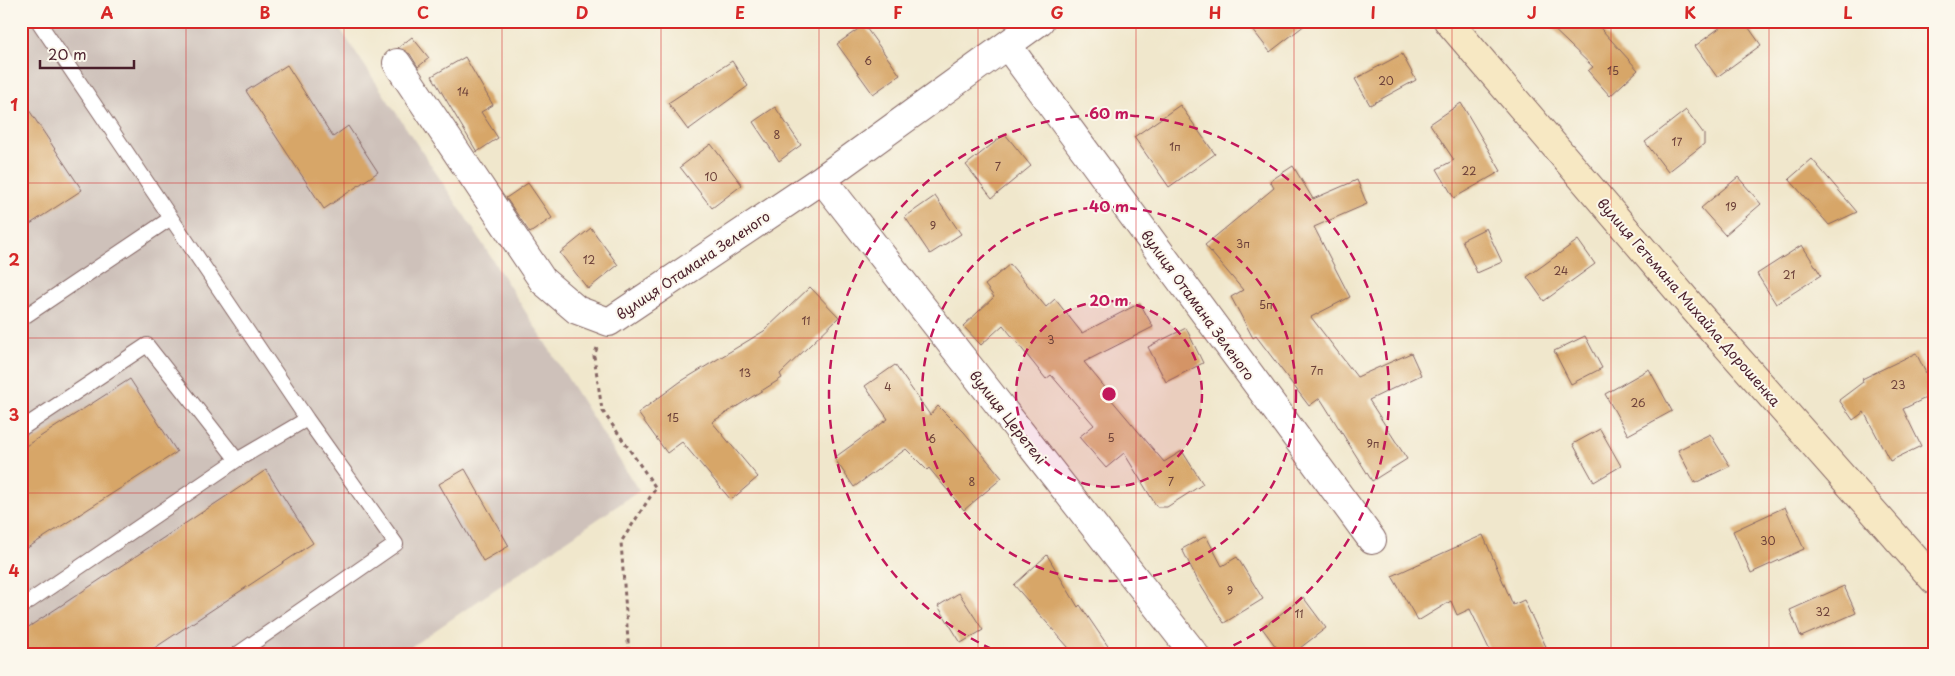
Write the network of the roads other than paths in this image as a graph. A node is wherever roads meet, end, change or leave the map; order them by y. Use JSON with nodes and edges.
{"nodes":[{"id":1,"x":38,"y":21,"type":"edge"},
{"id":2,"x":1040,"y":21,"type":"edge"},
{"id":3,"x":1448,"y":21,"type":"edge"},
{"id":4,"x":1007,"y":46,"type":"junction"},
{"id":5,"x":398,"y":63,"type":"dead end"},
{"id":6,"x":822,"y":179,"type":"junction"},
{"id":7,"x":171,"y":218,"type":"junction"},
{"id":8,"x":21,"y":320,"type":"edge"},
{"id":9,"x":307,"y":419,"type":"junction"},
{"id":10,"x":21,"y":429,"type":"edge"},
{"id":11,"x":237,"y":460,"type":"junction"},
{"id":12,"x":1372,"y":540,"type":"dead end"},
{"id":13,"x":1934,"y":580,"type":"edge"},
{"id":14,"x":21,"y":607,"type":"edge"},
{"id":15,"x":236,"y":655,"type":"edge"},
{"id":16,"x":1195,"y":655,"type":"edge"}],
"edges":[{"from":1,"to":7,"type":"lane"},
{"from":2,"to":4,"type":"street","name":"вулиця Отамана Зеленого"},
{"from":3,"to":13,"type":"street","name":"вулиця Гетьмана Михайла Дорошенка"},
{"from":4,"to":6,"type":"street","name":"вулиця Отамана Зеленого"},
{"from":4,"to":12,"type":"street","name":"вулиця Отамана Зеленого"},
{"from":5,"to":6,"type":"street","name":"вулиця Отамана Зеленого"},
{"from":6,"to":16,"type":"street","name":"вулиця Церетелі"},
{"from":7,"to":8,"type":"lane"},
{"from":7,"to":9,"type":"lane"},
{"from":9,"to":11,"type":"lane"},
{"from":9,"to":15,"type":"lane"},
{"from":10,"to":11,"type":"lane"},
{"from":11,"to":14,"type":"lane"}]}
